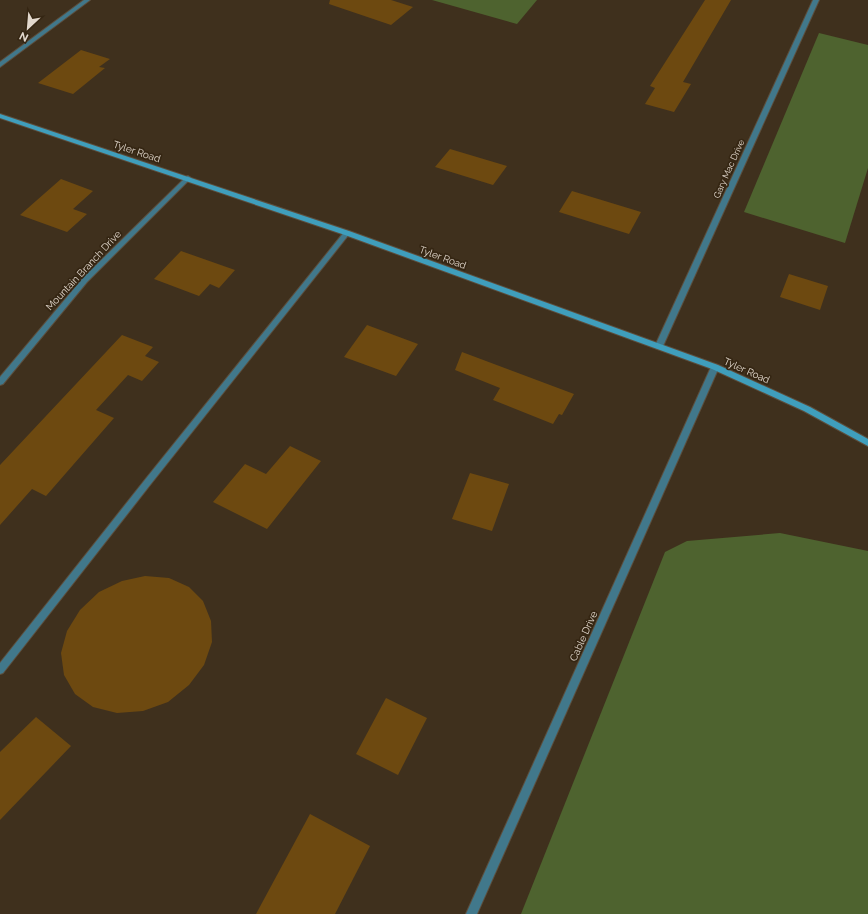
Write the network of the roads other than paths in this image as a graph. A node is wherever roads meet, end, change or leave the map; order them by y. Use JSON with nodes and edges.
{"nodes":[{"id":1,"x":87,"y":0,"type":"edge"},
{"id":2,"x":816,"y":0,"type":"edge"},
{"id":3,"x":0,"y":65,"type":"edge"},
{"id":4,"x":0,"y":116,"type":"edge"},
{"id":5,"x":188,"y":178,"type":"junction"},
{"id":6,"x":347,"y":233,"type":"junction"},
{"id":7,"x":659,"y":346,"type":"junction"},
{"id":8,"x":715,"y":367,"type":"junction"},
{"id":9,"x":0,"y":382,"type":"edge"},
{"id":10,"x":868,"y":443,"type":"edge"},
{"id":11,"x":0,"y":670,"type":"edge"},
{"id":12,"x":471,"y":914,"type":"edge"}],
"edges":[{"from":1,"to":3,"type":"street"},
{"from":2,"to":7,"type":"street","name":"Gary Mac Drive"},
{"from":4,"to":5,"type":"street","name":"Tyler Road"},
{"from":5,"to":6,"type":"street","name":"Tyler Road"},
{"from":5,"to":9,"type":"street","name":"Mountain Branch Drive"},
{"from":6,"to":7,"type":"street","name":"Tyler Road"},
{"from":6,"to":11,"type":"street"},
{"from":7,"to":8,"type":"street","name":"Tyler Road"},
{"from":8,"to":10,"type":"street","name":"Tyler Road"},
{"from":8,"to":12,"type":"street","name":"Cable Drive"}]}
